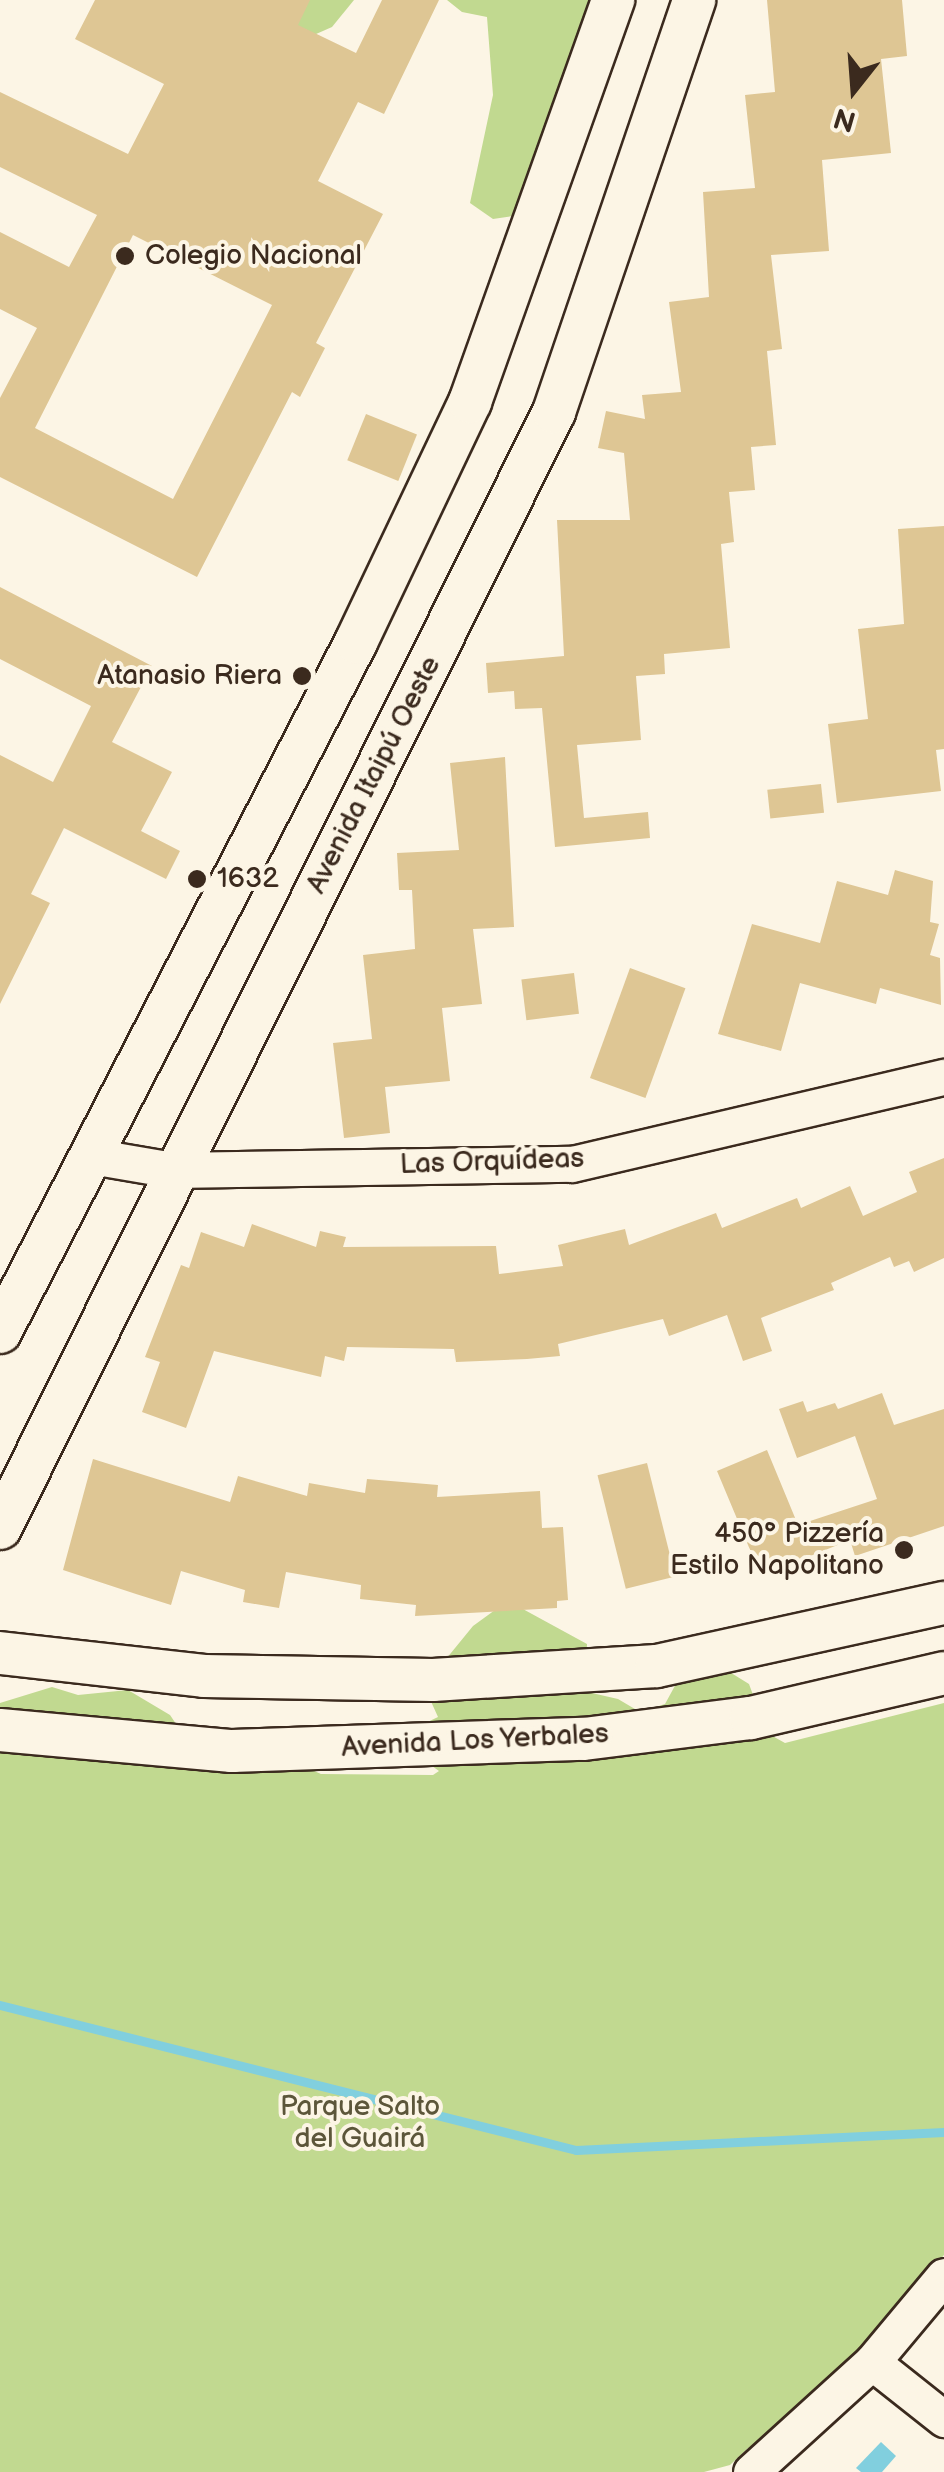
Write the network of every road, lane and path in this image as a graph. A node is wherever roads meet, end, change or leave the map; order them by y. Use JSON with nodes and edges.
{"nodes":[{"id":1,"x":613,"y":0,"type":"edge"},
{"id":2,"x":694,"y":0,"type":"edge"},
{"id":3,"x":944,"y":1077,"type":"edge"},
{"id":4,"x":91,"y":1156,"type":"junction"},
{"id":5,"x":173,"y":1170,"type":"junction"},
{"id":6,"x":0,"y":1332,"type":"edge"},
{"id":7,"x":0,"y":1528,"type":"edge"},
{"id":8,"x":944,"y":1603,"type":"edge"},
{"id":9,"x":0,"y":1653,"type":"edge"},
{"id":10,"x":944,"y":1673,"type":"edge"},
{"id":11,"x":0,"y":1730,"type":"edge"},
{"id":12,"x":944,"y":2276,"type":"edge"},
{"id":13,"x":872,"y":2362,"type":"junction"},
{"id":14,"x":944,"y":2419,"type":"edge"},
{"id":15,"x":751,"y":2472,"type":"edge"}],
"edges":[{"from":1,"to":4,"type":"street"},
{"from":2,"to":5,"type":"street","name":"Avenida Itaipú Oeste"},
{"from":3,"to":5,"type":"street","name":"Las Orquídeas"},
{"from":4,"to":5,"type":"street","name":"Las Orquídeas"},
{"from":4,"to":6,"type":"street"},
{"from":5,"to":7,"type":"street","name":"Avenida Itaipú Oeste"},
{"from":8,"to":9,"type":"street"},
{"from":10,"to":11,"type":"street","name":"Avenida Los Yerbales"},
{"from":12,"to":13,"type":"street"},
{"from":13,"to":14,"type":"street"},
{"from":13,"to":15,"type":"street"}]}
